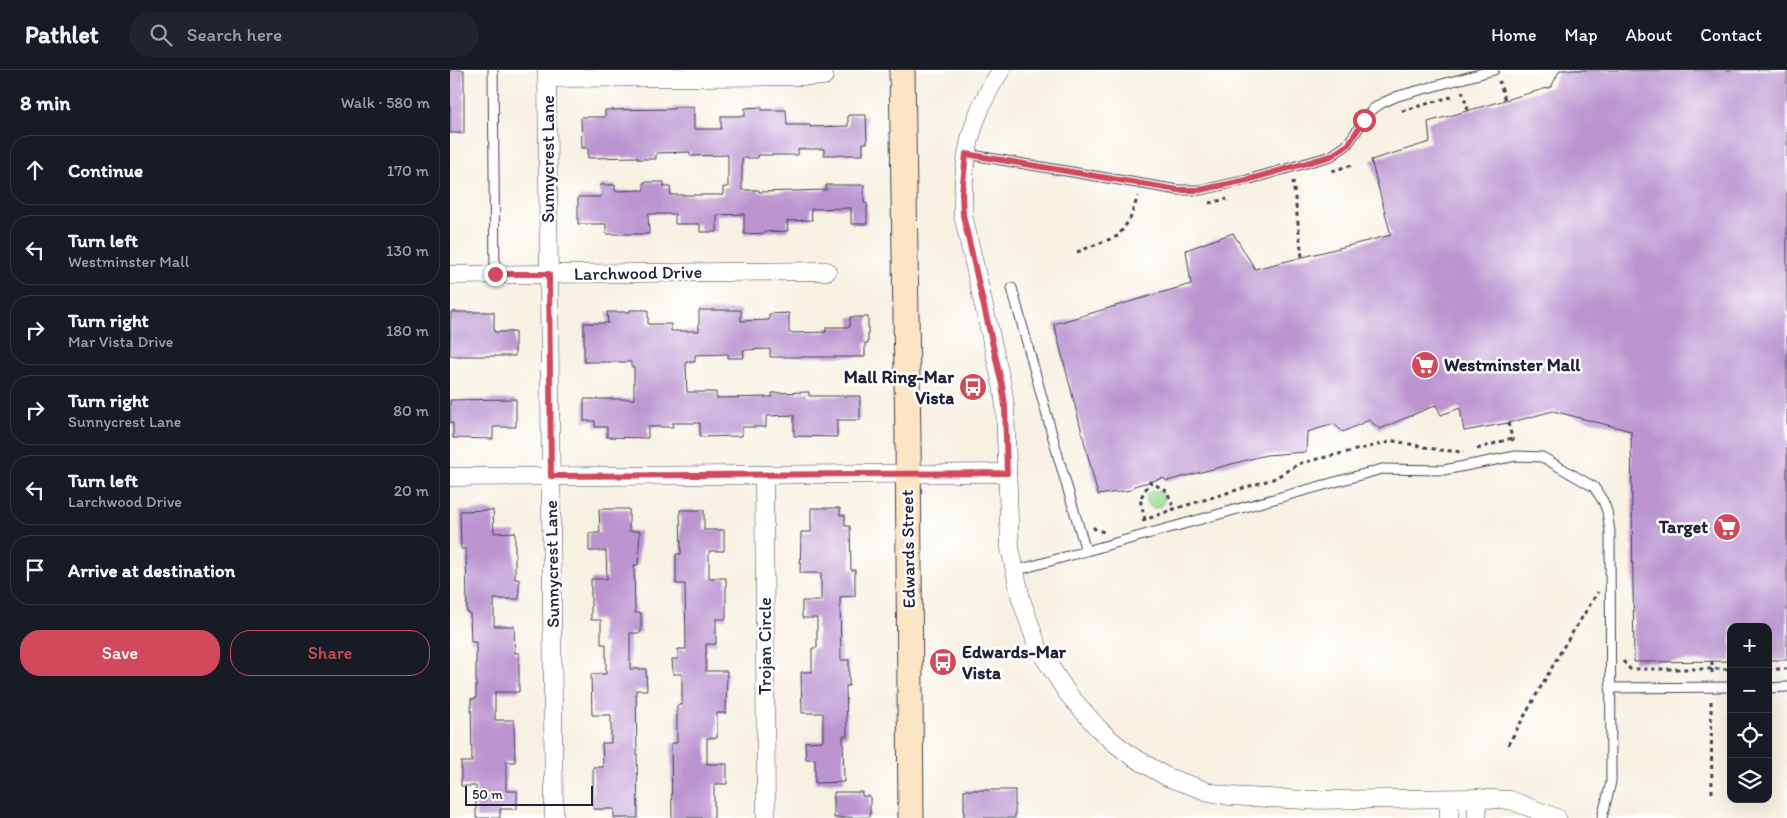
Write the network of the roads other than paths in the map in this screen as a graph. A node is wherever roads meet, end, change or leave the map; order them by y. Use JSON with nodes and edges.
{"nodes":[{"id":1,"x":493,"y":70,"type":"edge"},
{"id":2,"x":902,"y":70,"type":"edge"},
{"id":3,"x":1001,"y":70,"type":"edge"},
{"id":4,"x":1494,"y":70,"type":"edge"},
{"id":5,"x":547,"y":74,"type":"edge"},
{"id":6,"x":824,"y":76,"type":"dead end"},
{"id":7,"x":966,"y":154,"type":"junction"},
{"id":8,"x":827,"y":271,"type":"dead end"},
{"id":9,"x":495,"y":274,"type":"junction"},
{"id":10,"x":549,"y":274,"type":"junction"},
{"id":11,"x":450,"y":275,"type":"edge"},
{"id":12,"x":1012,"y":288,"type":"dead end"},
{"id":13,"x":908,"y":473,"type":"junction"},
{"id":14,"x":1007,"y":473,"type":"junction"},
{"id":15,"x":764,"y":474,"type":"junction"},
{"id":16,"x":551,"y":476,"type":"junction"},
{"id":17,"x":450,"y":477,"type":"edge"},
{"id":18,"x":1086,"y":551,"type":"junction"},
{"id":19,"x":1014,"y":571,"type":"junction"},
{"id":20,"x":1727,"y":687,"type":"edge"},
{"id":21,"x":1787,"y":687,"type":"edge"},
{"id":22,"x":1610,"y":688,"type":"junction"},
{"id":23,"x":1772,"y":688,"type":"edge"},
{"id":24,"x":1477,"y":798,"type":"junction"},
{"id":25,"x":1448,"y":799,"type":"junction"},
{"id":26,"x":554,"y":818,"type":"edge"},
{"id":27,"x":766,"y":818,"type":"edge"},
{"id":28,"x":911,"y":818,"type":"edge"},
{"id":29,"x":1449,"y":818,"type":"edge"},
{"id":30,"x":1478,"y":818,"type":"edge"},
{"id":31,"x":1557,"y":818,"type":"edge"},
{"id":32,"x":1602,"y":818,"type":"edge"}],
"edges":[{"from":1,"to":9,"type":"lane"},
{"from":2,"to":13,"type":"street","name":"Edwards Street"},
{"from":3,"to":7,"type":"street"},
{"from":4,"to":7,"type":"lane"},
{"from":5,"to":6,"type":"street"},
{"from":5,"to":10,"type":"street","name":"Sunnycrest Lane"},
{"from":7,"to":14,"type":"street"},
{"from":8,"to":10,"type":"street","name":"Larchwood Drive"},
{"from":9,"to":10,"type":"street","name":"Larchwood Drive"},
{"from":9,"to":11,"type":"street","name":"Larchwood Drive"},
{"from":10,"to":16,"type":"street","name":"Sunnycrest Lane"},
{"from":12,"to":18,"type":"lane"},
{"from":13,"to":14,"type":"street"},
{"from":13,"to":15,"type":"street"},
{"from":13,"to":28,"type":"street","name":"Edwards Street"},
{"from":14,"to":19,"type":"street"},
{"from":15,"to":16,"type":"street"},
{"from":15,"to":27,"type":"street","name":"Trojan Circle"},
{"from":16,"to":17,"type":"street"},
{"from":16,"to":26,"type":"street","name":"Sunnycrest Lane"},
{"from":18,"to":19,"type":"lane"},
{"from":18,"to":22,"type":"lane"},
{"from":19,"to":25,"type":"street"},
{"from":20,"to":22,"type":"lane"},
{"from":21,"to":23,"type":"lane"},
{"from":22,"to":32,"type":"lane"},
{"from":24,"to":25,"type":"street"},
{"from":24,"to":30,"type":"street"},
{"from":24,"to":31,"type":"street"},
{"from":25,"to":29,"type":"street"}]}
